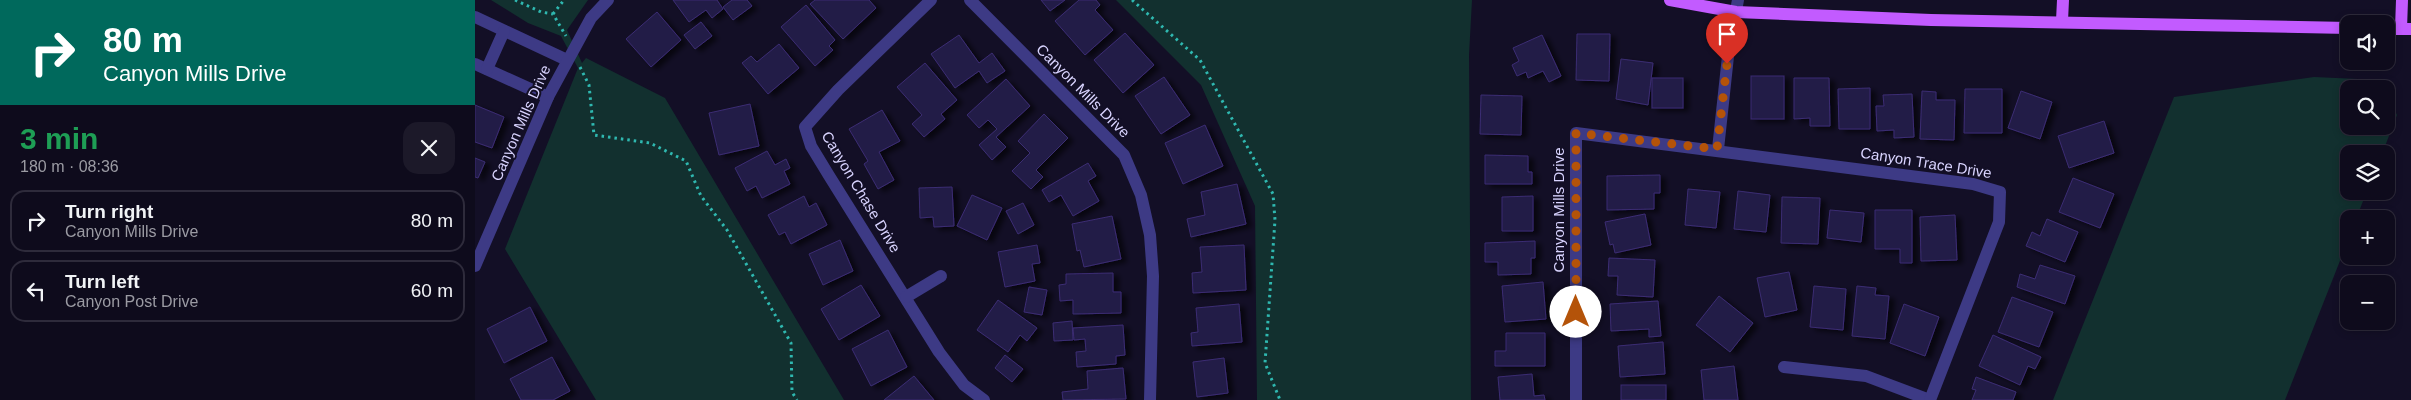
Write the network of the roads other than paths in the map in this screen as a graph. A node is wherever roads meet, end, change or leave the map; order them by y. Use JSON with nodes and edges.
{"nodes":[{"id":1,"x":608,"y":0,"type":"edge"},
{"id":2,"x":931,"y":0,"type":"edge"},
{"id":3,"x":970,"y":0,"type":"edge"},
{"id":4,"x":1669,"y":0,"type":"edge"},
{"id":5,"x":2063,"y":0,"type":"edge"},
{"id":6,"x":2402,"y":0,"type":"edge"},
{"id":7,"x":1737,"y":6,"type":"edge"},
{"id":8,"x":475,"y":17,"type":"edge"},
{"id":9,"x":2062,"y":21,"type":"junction"},
{"id":10,"x":2340,"y":28,"type":"edge"},
{"id":11,"x":2406,"y":29,"type":"edge"},
{"id":12,"x":505,"y":31,"type":"junction"},
{"id":13,"x":570,"y":55,"type":"junction"},
{"id":14,"x":481,"y":66,"type":"edge"},
{"id":15,"x":549,"y":97,"type":"junction"},
{"id":16,"x":1717,"y":149,"type":"junction"},
{"id":17,"x":475,"y":266,"type":"edge"},
{"id":18,"x":941,"y":276,"type":"dead end"},
{"id":19,"x":906,"y":297,"type":"junction"},
{"id":20,"x":1784,"y":368,"type":"dead end"},
{"id":21,"x":984,"y":400,"type":"edge"},
{"id":22,"x":1149,"y":400,"type":"edge"},
{"id":23,"x":1576,"y":400,"type":"edge"},
{"id":24,"x":1930,"y":400,"type":"edge"}],
"edges":[{"from":1,"to":13,"type":"street","name":"Canyon Mills Drive"},
{"from":2,"to":19,"type":"street","name":"Canyon Chase Drive"},
{"from":3,"to":22,"type":"street","name":"Canyon Mills Drive"},
{"from":4,"to":7,"type":"main road"},
{"from":5,"to":9,"type":"main road"},
{"from":6,"to":11,"type":"main road"},
{"from":7,"to":9,"type":"main road"},
{"from":7,"to":16,"type":"street"},
{"from":8,"to":12,"type":"street"},
{"from":9,"to":10,"type":"main road"},
{"from":12,"to":13,"type":"street"},
{"from":12,"to":14,"type":"street"},
{"from":13,"to":15,"type":"street","name":"Canyon Mills Drive"},
{"from":14,"to":15,"type":"street"},
{"from":15,"to":17,"type":"street","name":"Canyon Mills Drive"},
{"from":16,"to":23,"type":"street","name":"Canyon Mills Drive"},
{"from":16,"to":24,"type":"street","name":"Canyon Trace Drive"},
{"from":18,"to":19,"type":"street"},
{"from":19,"to":21,"type":"street","name":"Canyon Chase Drive"},
{"from":20,"to":24,"type":"street"}]}
